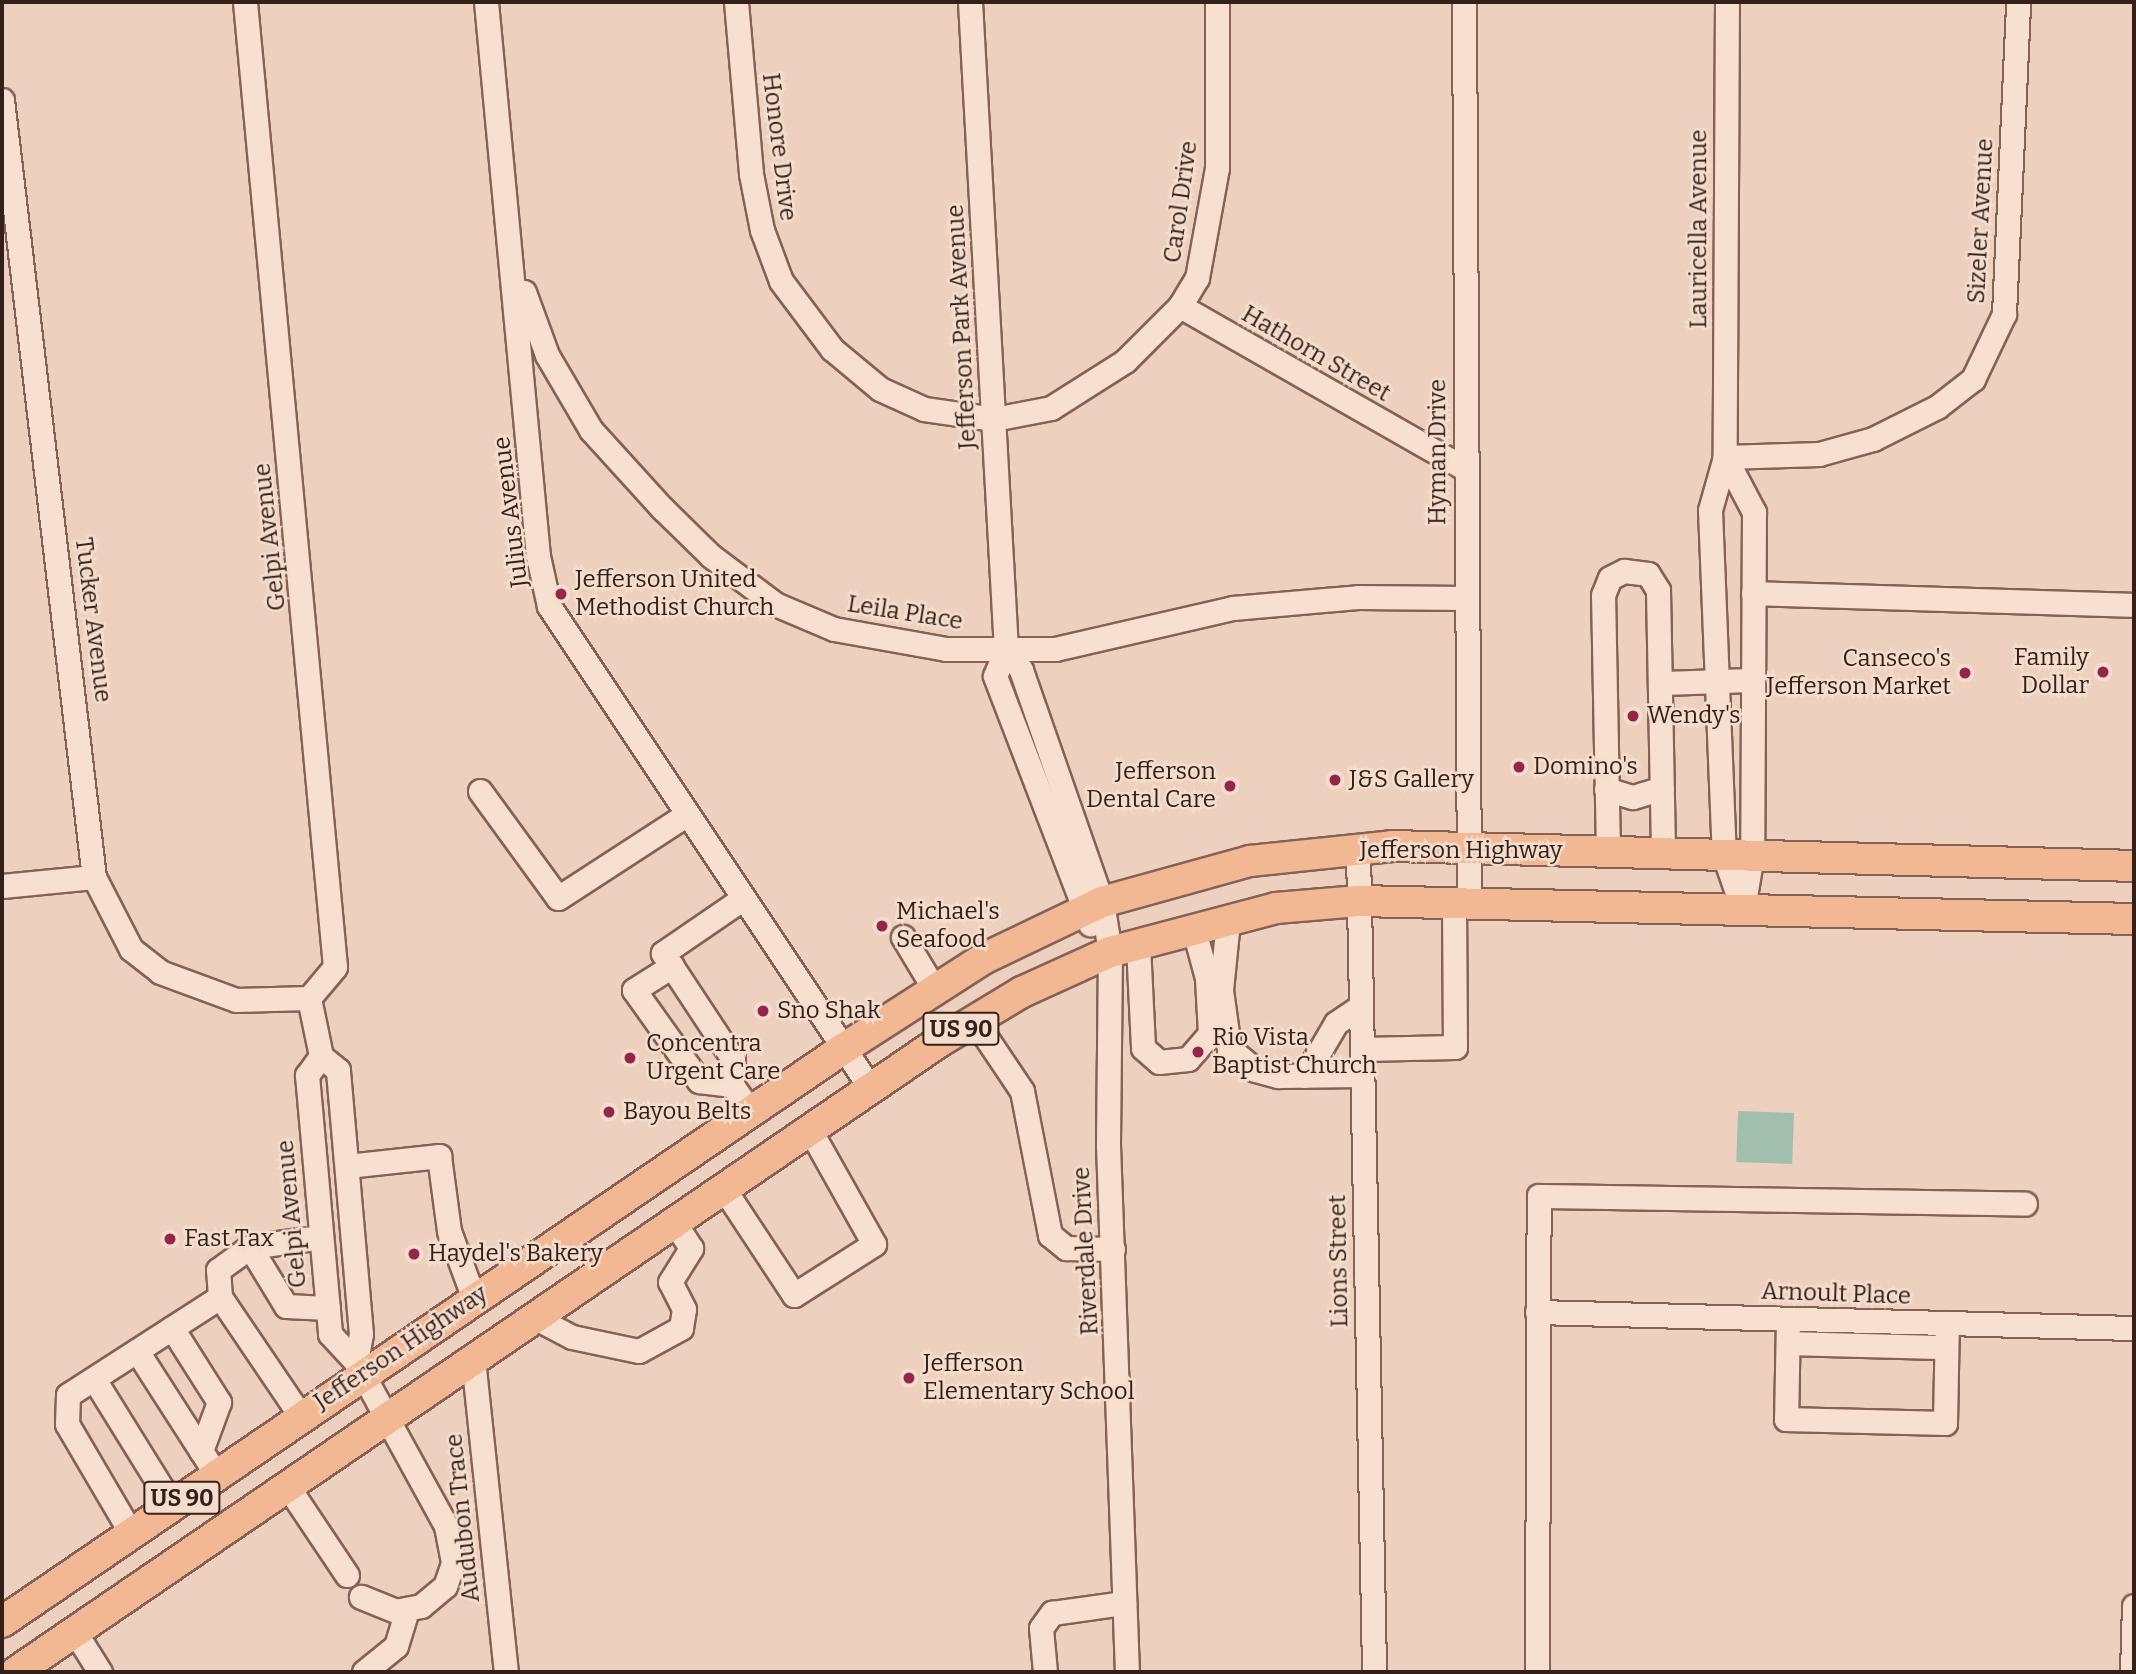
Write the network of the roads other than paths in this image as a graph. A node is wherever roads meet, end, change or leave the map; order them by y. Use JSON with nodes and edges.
{"nodes":[{"id":1,"x":245,"y":2,"type":"edge"},
{"id":2,"x":486,"y":2,"type":"edge"},
{"id":3,"x":736,"y":2,"type":"edge"},
{"id":4,"x":970,"y":2,"type":"edge"},
{"id":5,"x":1217,"y":2,"type":"edge"},
{"id":6,"x":1464,"y":2,"type":"edge"},
{"id":7,"x":1727,"y":2,"type":"edge"},
{"id":8,"x":2018,"y":2,"type":"edge"},
{"id":9,"x":2,"y":100,"type":"edge"},
{"id":10,"x":514,"y":264,"type":"junction"},
{"id":11,"x":1180,"y":306,"type":"junction"},
{"id":12,"x":994,"y":419,"type":"junction"},
{"id":13,"x":1725,"y":457,"type":"junction"},
{"id":14,"x":1462,"y":467,"type":"junction"},
{"id":15,"x":1754,"y":593,"type":"junction"},
{"id":16,"x":1465,"y":598,"type":"junction"},
{"id":17,"x":2134,"y":605,"type":"edge"},
{"id":18,"x":1006,"y":649,"type":"junction"},
{"id":19,"x":1717,"y":680,"type":"junction"},
{"id":20,"x":1753,"y":680,"type":"junction"},
{"id":21,"x":1661,"y":683,"type":"junction"},
{"id":22,"x":1662,"y":788,"type":"junction"},
{"id":23,"x":1606,"y":789,"type":"junction"},
{"id":24,"x":480,"y":791,"type":"dead end"},
{"id":25,"x":686,"y":815,"type":"junction"},
{"id":26,"x":1471,"y":848,"type":"junction"},
{"id":27,"x":1358,"y":850,"type":"junction"},
{"id":28,"x":1608,"y":852,"type":"junction"},
{"id":29,"x":1663,"y":853,"type":"junction"},
{"id":30,"x":1738,"y":855,"type":"junction"},
{"id":31,"x":2134,"y":866,"type":"edge"},
{"id":32,"x":94,"y":877,"type":"junction"},
{"id":33,"x":2,"y":886,"type":"edge"},
{"id":34,"x":742,"y":899,"type":"junction"},
{"id":35,"x":1359,"y":901,"type":"junction"},
{"id":36,"x":1462,"y":903,"type":"junction"},
{"id":37,"x":1092,"y":906,"type":"junction"},
{"id":38,"x":1742,"y":910,"type":"junction"},
{"id":39,"x":2134,"y":919,"type":"edge"},
{"id":40,"x":1228,"y":921,"type":"junction"},
{"id":41,"x":1194,"y":930,"type":"junction"},
{"id":42,"x":903,"y":937,"type":"dead end"},
{"id":43,"x":1138,"y":945,"type":"junction"},
{"id":44,"x":1110,"y":952,"type":"junction"},
{"id":45,"x":672,"y":967,"type":"junction"},
{"id":46,"x":935,"y":990,"type":"junction"},
{"id":47,"x":309,"y":998,"type":"junction"},
{"id":48,"x":1361,"y":1006,"type":"junction"},
{"id":49,"x":975,"y":1021,"type":"junction"},
{"id":50,"x":843,"y":1049,"type":"junction"},
{"id":51,"x":1362,"y":1049,"type":"junction"},
{"id":52,"x":321,"y":1056,"type":"junction"},
{"id":53,"x":1150,"y":1057,"type":"junction"},
{"id":54,"x":1109,"y":1062,"type":"junction"},
{"id":55,"x":1362,"y":1075,"type":"junction"},
{"id":56,"x":1305,"y":1076,"type":"junction"},
{"id":57,"x":732,"y":1086,"type":"junction"},
{"id":58,"x":871,"y":1089,"type":"junction"},
{"id":59,"x":750,"y":1111,"type":"junction"},
{"id":60,"x":810,"y":1130,"type":"junction"},
{"id":61,"x":347,"y":1166,"type":"junction"},
{"id":62,"x":724,"y":1189,"type":"junction"},
{"id":63,"x":2025,"y":1204,"type":"dead end"},
{"id":64,"x":674,"y":1222,"type":"junction"},
{"id":65,"x":320,"y":1237,"type":"junction"},
{"id":66,"x":250,"y":1247,"type":"junction"},
{"id":67,"x":1113,"y":1249,"type":"junction"},
{"id":68,"x":220,"y":1297,"type":"junction"},
{"id":69,"x":474,"y":1299,"type":"junction"},
{"id":70,"x":327,"y":1308,"type":"junction"},
{"id":71,"x":1537,"y":1312,"type":"junction"},
{"id":72,"x":534,"y":1317,"type":"junction"},
{"id":73,"x":1788,"y":1319,"type":"junction"},
{"id":74,"x":1947,"y":1323,"type":"junction"},
{"id":75,"x":172,"y":1328,"type":"junction"},
{"id":76,"x":2134,"y":1328,"type":"edge"},
{"id":77,"x":1788,"y":1343,"type":"junction"},
{"id":78,"x":1946,"y":1348,"type":"junction"},
{"id":79,"x":137,"y":1351,"type":"junction"},
{"id":80,"x":473,"y":1359,"type":"junction"},
{"id":81,"x":358,"y":1367,"type":"junction"},
{"id":82,"x":94,"y":1379,"type":"junction"},
{"id":83,"x":300,"y":1415,"type":"junction"},
{"id":84,"x":385,"y":1420,"type":"junction"},
{"id":85,"x":208,"y":1462,"type":"junction"},
{"id":86,"x":288,"y":1487,"type":"junction"},
{"id":87,"x":172,"y":1505,"type":"junction"},
{"id":88,"x":131,"y":1533,"type":"junction"},
{"id":89,"x":347,"y":1575,"type":"dead end"},
{"id":90,"x":361,"y":1597,"type":"dead end"},
{"id":91,"x":1124,"y":1603,"type":"junction"},
{"id":92,"x":2134,"y":1606,"type":"edge"},
{"id":93,"x":407,"y":1609,"type":"junction"},
{"id":94,"x":2,"y":1622,"type":"edge"},
{"id":95,"x":75,"y":1632,"type":"junction"},
{"id":96,"x":16,"y":1672,"type":"edge"},
{"id":97,"x":100,"y":1672,"type":"edge"},
{"id":98,"x":364,"y":1672,"type":"edge"},
{"id":99,"x":506,"y":1672,"type":"edge"},
{"id":100,"x":1045,"y":1672,"type":"edge"},
{"id":101,"x":1127,"y":1672,"type":"edge"},
{"id":102,"x":1374,"y":1672,"type":"edge"},
{"id":103,"x":1537,"y":1672,"type":"edge"},
{"id":104,"x":2132,"y":1672,"type":"edge"}],
"edges":[{"from":1,"to":47,"type":"street","name":"Gelpi Avenue"},
{"from":2,"to":10,"type":"street","name":"Julius Avenue"},
{"from":3,"to":12,"type":"street","name":"Honore Drive"},
{"from":4,"to":12,"type":"street","name":"Jefferson Park Avenue"},
{"from":5,"to":11,"type":"street","name":"Carol Drive"},
{"from":6,"to":14,"type":"street","name":"Hyman Drive"},
{"from":7,"to":13,"type":"street","name":"Lauricella Avenue"},
{"from":8,"to":13,"type":"street","name":"Sizeler Avenue"},
{"from":9,"to":32,"type":"street","name":"Tucker Avenue"},
{"from":10,"to":18,"type":"street","name":"Leila Place"},
{"from":10,"to":25,"type":"street","name":"Julius Avenue"},
{"from":11,"to":12,"type":"street","name":"Carol Drive"},
{"from":11,"to":14,"type":"street","name":"Hathorn Street"},
{"from":12,"to":18,"type":"street","name":"Jefferson Park Avenue"},
{"from":13,"to":15,"type":"street","name":"Lauricella Avenue"},
{"from":13,"to":19,"type":"street","name":"Lauricella Avenue"},
{"from":14,"to":16,"type":"street","name":"Hyman Drive"},
{"from":15,"to":17,"type":"street"},
{"from":15,"to":20,"type":"street","name":"Lauricella Avenue"},
{"from":16,"to":18,"type":"street","name":"Leila Place"},
{"from":16,"to":26,"type":"street","name":"Hyman Drive"},
{"from":18,"to":37,"type":"street","name":"Jefferson Park Avenue"},
{"from":19,"to":20,"type":"street"},
{"from":19,"to":21,"type":"street"},
{"from":19,"to":30,"type":"street","name":"Lauricella Avenue"},
{"from":20,"to":30,"type":"street","name":"Lauricella Avenue"},
{"from":21,"to":22,"type":"street"},
{"from":21,"to":23,"type":"street"},
{"from":22,"to":23,"type":"street"},
{"from":22,"to":29,"type":"street"},
{"from":23,"to":28,"type":"street"},
{"from":24,"to":25,"type":"street"},
{"from":25,"to":34,"type":"street","name":"Julius Avenue"},
{"from":26,"to":27,"type":"main road","name":"Jefferson Highway","number":"US 90"},
{"from":26,"to":28,"type":"main road","name":"Jefferson Highway","number":"US 90"},
{"from":26,"to":36,"type":"street","name":"Hyman Drive"},
{"from":27,"to":35,"type":"street","name":"Lions Street"},
{"from":27,"to":37,"type":"main road","name":"Jefferson Highway","number":"US 90"},
{"from":28,"to":29,"type":"main road","name":"Jefferson Highway","number":"US 90"},
{"from":29,"to":30,"type":"main road","name":"Jefferson Highway","number":"US 90"},
{"from":30,"to":31,"type":"main road","name":"Jefferson Highway","number":"US 90"},
{"from":30,"to":38,"type":"street","name":"Lauricella Avenue"},
{"from":32,"to":33,"type":"street"},
{"from":32,"to":47,"type":"street","name":"Tucker Avenue"},
{"from":34,"to":45,"type":"street"},
{"from":34,"to":50,"type":"street","name":"Julius Avenue"},
{"from":35,"to":36,"type":"main road","name":"Jefferson Highway","number":"US 90"},
{"from":35,"to":40,"type":"main road","name":"Jefferson Highway","number":"US 90"},
{"from":35,"to":48,"type":"street","name":"Lions Street"},
{"from":36,"to":38,"type":"main road","name":"Jefferson Highway","number":"US 90"},
{"from":36,"to":51,"type":"street","name":"Hyman Drive"},
{"from":37,"to":44,"type":"street","name":"Jefferson Park Avenue"},
{"from":37,"to":46,"type":"main road","name":"Jefferson Highway","number":"US 90"},
{"from":38,"to":39,"type":"main road","name":"Jefferson Highway","number":"US 90"},
{"from":40,"to":41,"type":"main road","name":"Jefferson Highway","number":"US 90"},
{"from":40,"to":56,"type":"street"},
{"from":41,"to":43,"type":"main road","name":"Jefferson Highway","number":"US 90"},
{"from":41,"to":53,"type":"street"},
{"from":42,"to":46,"type":"street"},
{"from":43,"to":44,"type":"main road","name":"Jefferson Highway","number":"US 90"},
{"from":43,"to":53,"type":"street"},
{"from":44,"to":49,"type":"main road","name":"Jefferson Highway","number":"US 90"},
{"from":44,"to":54,"type":"street","name":"Riverdale Drive"},
{"from":45,"to":57,"type":"street"},
{"from":45,"to":57,"type":"street"},
{"from":46,"to":50,"type":"main road","name":"Jefferson Highway","number":"US 90"},
{"from":47,"to":52,"type":"street"},
{"from":48,"to":51,"type":"street","name":"Lions Street"},
{"from":48,"to":56,"type":"street"},
{"from":49,"to":58,"type":"main road","name":"Jefferson Highway","number":"US 90"},
{"from":49,"to":67,"type":"street"},
{"from":50,"to":58,"type":"street","name":"Julius Avenue"},
{"from":50,"to":59,"type":"main road","name":"Jefferson Highway","number":"US 90"},
{"from":51,"to":55,"type":"street","name":"Lions Street"},
{"from":52,"to":61,"type":"street"},
{"from":52,"to":65,"type":"street","name":"Gelpi Avenue"},
{"from":53,"to":54,"type":"street"},
{"from":54,"to":67,"type":"street","name":"Riverdale Drive"},
{"from":55,"to":56,"type":"street"},
{"from":55,"to":102,"type":"street","name":"Lions Street"},
{"from":57,"to":59,"type":"street"},
{"from":58,"to":60,"type":"main road","name":"Jefferson Highway","number":"US 90"},
{"from":59,"to":69,"type":"main road","name":"Jefferson Highway","number":"US 90"},
{"from":60,"to":62,"type":"main road","name":"Jefferson Highway","number":"US 90"},
{"from":60,"to":62,"type":"street"},
{"from":61,"to":69,"type":"street"},
{"from":61,"to":81,"type":"street"},
{"from":62,"to":64,"type":"main road","name":"Jefferson Highway","number":"US 90"},
{"from":63,"to":71,"type":"street"},
{"from":64,"to":72,"type":"main road","name":"Jefferson Highway","number":"US 90"},
{"from":64,"to":72,"type":"street"},
{"from":65,"to":66,"type":"street"},
{"from":65,"to":70,"type":"street","name":"Gelpi Avenue"},
{"from":66,"to":68,"type":"street"},
{"from":66,"to":70,"type":"street"},
{"from":67,"to":91,"type":"street","name":"Riverdale Drive"},
{"from":68,"to":75,"type":"street"},
{"from":68,"to":83,"type":"street"},
{"from":69,"to":81,"type":"main road","name":"Jefferson Highway","number":"US 90"},
{"from":70,"to":81,"type":"street","name":"Gelpi Avenue"},
{"from":71,"to":73,"type":"street","name":"Arnoult Place"},
{"from":71,"to":103,"type":"street"},
{"from":72,"to":80,"type":"main road","name":"Jefferson Highway","number":"US 90"},
{"from":73,"to":74,"type":"street","name":"Arnoult Place"},
{"from":73,"to":77,"type":"street"},
{"from":74,"to":76,"type":"street","name":"Arnoult Place"},
{"from":74,"to":78,"type":"street"},
{"from":75,"to":79,"type":"street"},
{"from":75,"to":85,"type":"street"},
{"from":77,"to":78,"type":"street"},
{"from":77,"to":78,"type":"street"},
{"from":79,"to":82,"type":"street"},
{"from":79,"to":85,"type":"street"},
{"from":80,"to":84,"type":"main road","name":"Jefferson Highway","number":"US 90"},
{"from":80,"to":99,"type":"street","name":"Audubon Trace"},
{"from":81,"to":83,"type":"main road","name":"Jefferson Highway","number":"US 90"},
{"from":81,"to":84,"type":"street","name":"Gelpi Avenue"},
{"from":82,"to":87,"type":"street"},
{"from":82,"to":88,"type":"street"},
{"from":83,"to":85,"type":"main road","name":"Jefferson Highway","number":"US 90"},
{"from":84,"to":86,"type":"main road","name":"Jefferson Highway","number":"US 90"},
{"from":84,"to":93,"type":"street","name":"Gelpi Avenue"},
{"from":85,"to":87,"type":"main road","name":"Jefferson Highway","number":"US 90"},
{"from":86,"to":89,"type":"street"},
{"from":86,"to":95,"type":"main road","name":"Jefferson Highway","number":"US 90"},
{"from":87,"to":88,"type":"main road","name":"Jefferson Highway","number":"US 90"},
{"from":88,"to":94,"type":"main road","name":"Jefferson Highway","number":"US 90"},
{"from":90,"to":93,"type":"street"},
{"from":91,"to":100,"type":"street"},
{"from":91,"to":101,"type":"street","name":"Riverdale Drive"},
{"from":92,"to":104,"type":"street"},
{"from":93,"to":98,"type":"street"},
{"from":95,"to":96,"type":"main road","name":"Jefferson Highway","number":"US 90"},
{"from":95,"to":97,"type":"street"}]}
